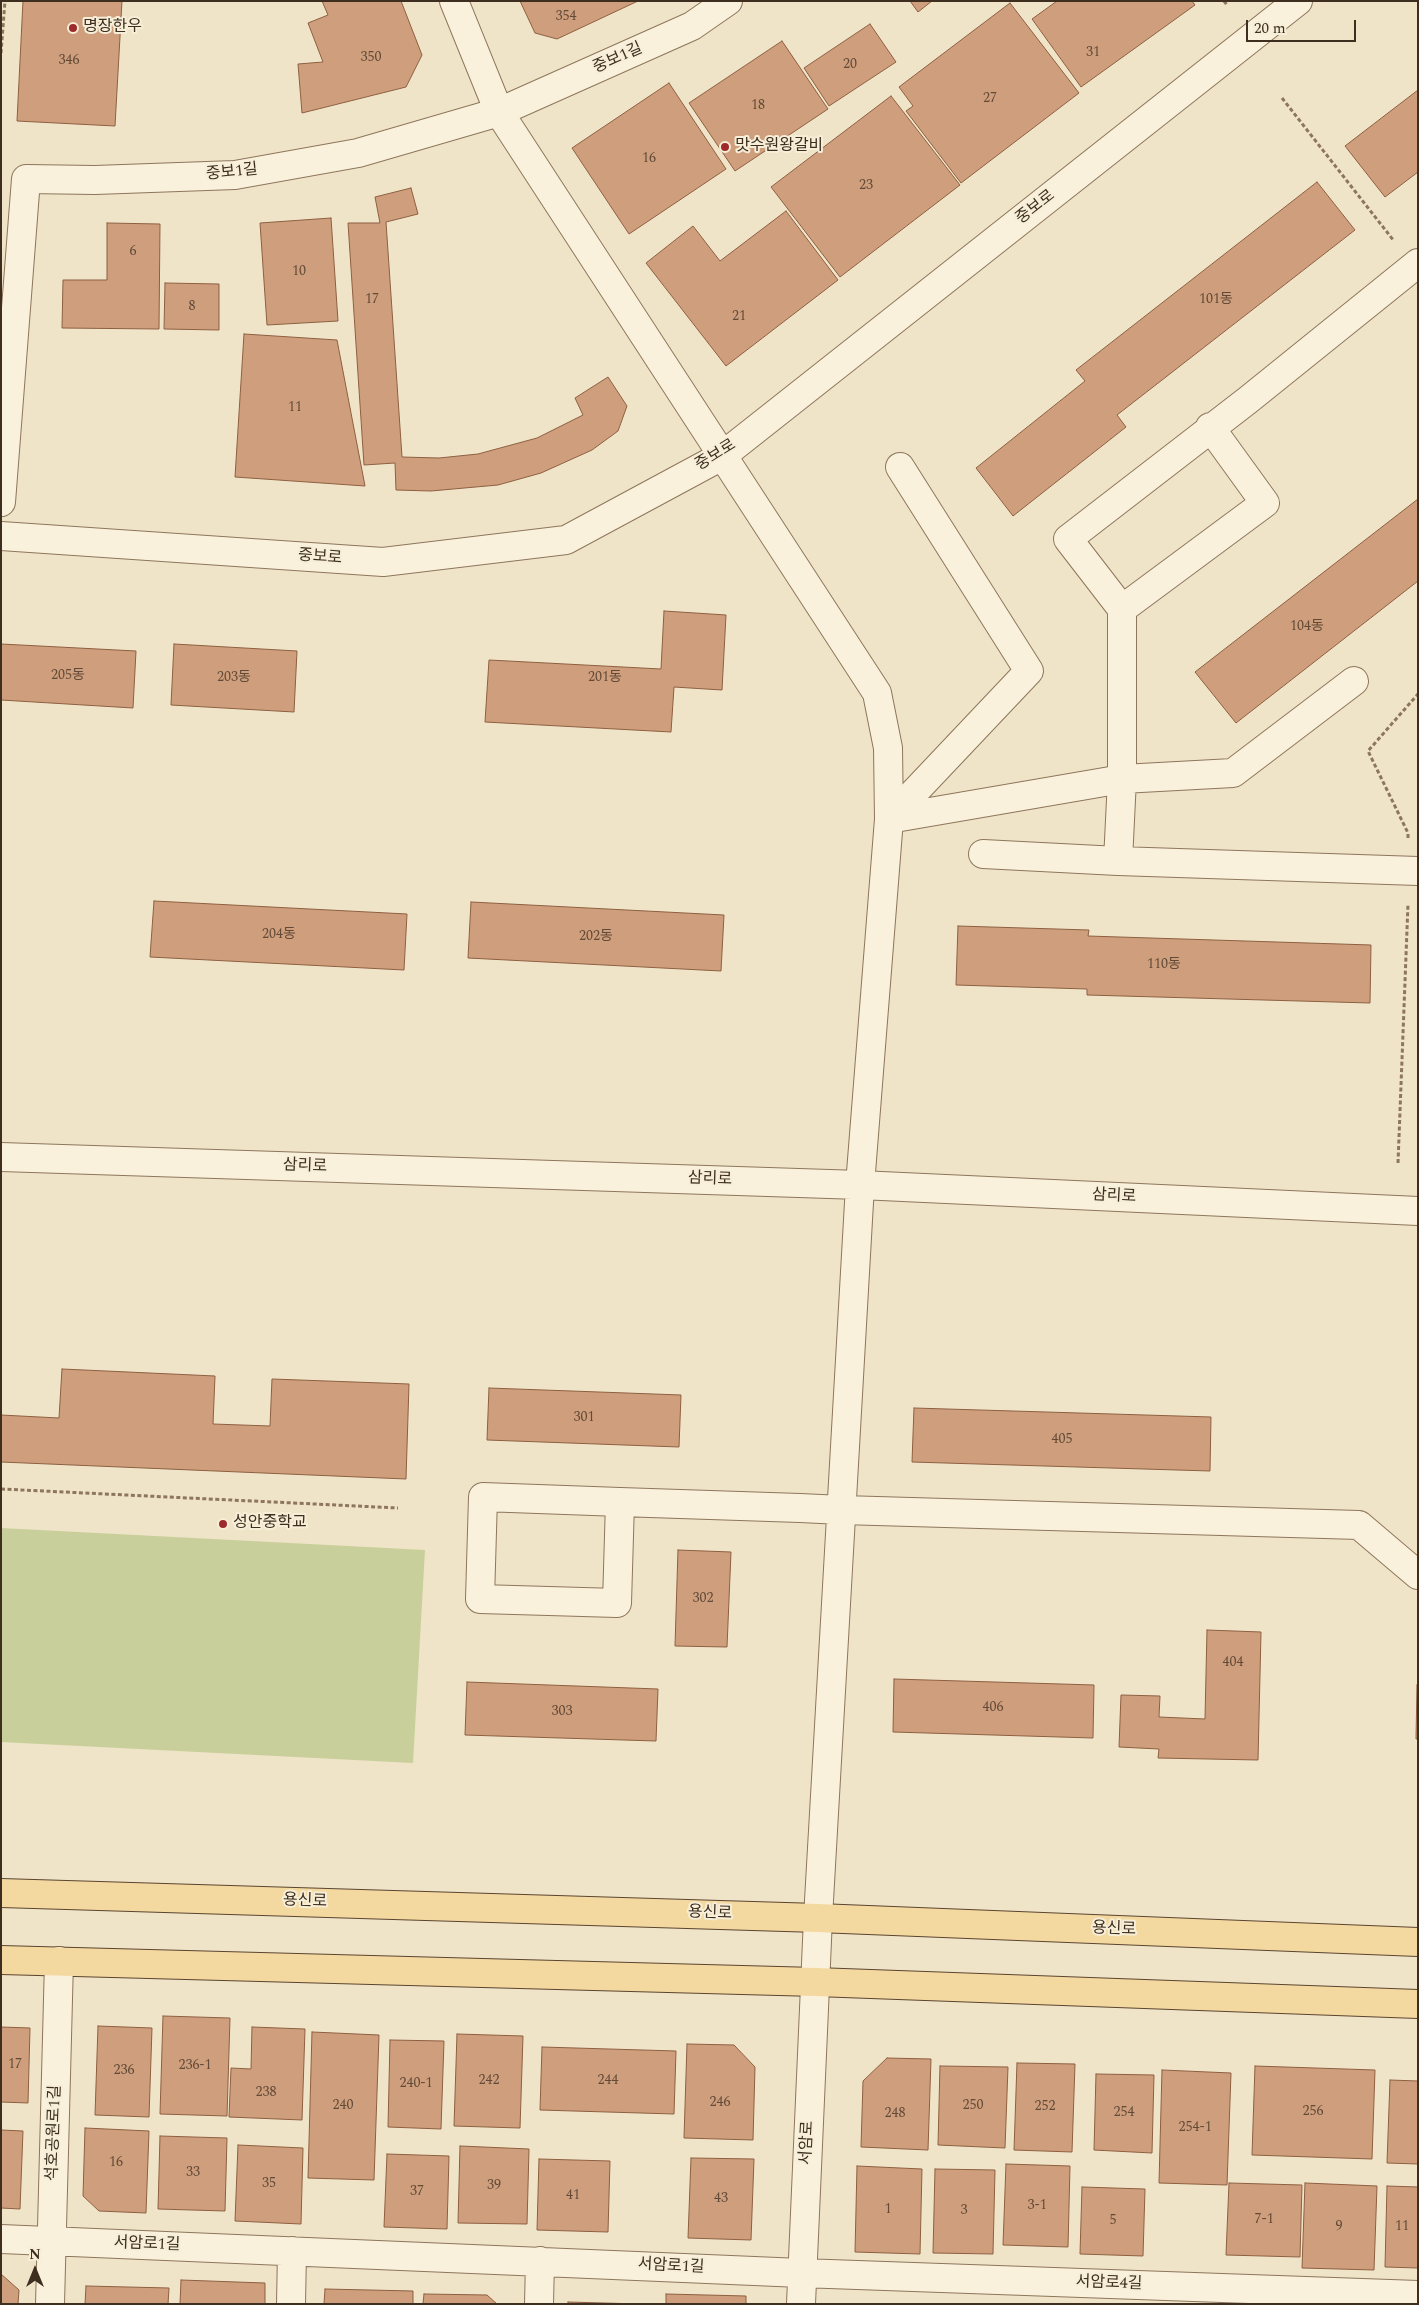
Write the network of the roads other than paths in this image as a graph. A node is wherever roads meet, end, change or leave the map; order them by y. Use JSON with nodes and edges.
{"nodes":[{"id":1,"x":454,"y":1,"type":"edge"},
{"id":2,"x":728,"y":1,"type":"edge"},
{"id":3,"x":1298,"y":1,"type":"edge"},
{"id":4,"x":499,"y":112,"type":"junction"},
{"id":5,"x":1416,"y":265,"type":"edge"},
{"id":6,"x":1210,"y":427,"type":"junction"},
{"id":7,"x":722,"y":456,"type":"junction"},
{"id":8,"x":900,"y":467,"type":"dead end"},
{"id":9,"x":1,"y":502,"type":"edge"},
{"id":10,"x":1,"y":536,"type":"edge"},
{"id":11,"x":1122,"y":609,"type":"junction"},
{"id":12,"x":1354,"y":681,"type":"dead end"},
{"id":13,"x":1122,"y":779,"type":"junction"},
{"id":14,"x":889,"y":819,"type":"junction"},
{"id":15,"x":983,"y":854,"type":"dead end"},
{"id":16,"x":1118,"y":862,"type":"junction"},
{"id":17,"x":1413,"y":871,"type":"edge"},
{"id":18,"x":1,"y":1157,"type":"edge"},
{"id":19,"x":860,"y":1185,"type":"junction"},
{"id":20,"x":1418,"y":1212,"type":"edge"},
{"id":21,"x":620,"y":1502,"type":"junction"},
{"id":22,"x":842,"y":1510,"type":"junction"},
{"id":23,"x":1414,"y":1569,"type":"edge"},
{"id":24,"x":1,"y":1893,"type":"edge"},
{"id":25,"x":818,"y":1918,"type":"junction"},
{"id":26,"x":1418,"y":1942,"type":"edge"},
{"id":27,"x":1,"y":1960,"type":"edge"},
{"id":28,"x":59,"y":1961,"type":"junction"},
{"id":29,"x":816,"y":1982,"type":"junction"},
{"id":30,"x":1418,"y":2004,"type":"edge"},
{"id":31,"x":1,"y":2239,"type":"edge"},
{"id":32,"x":52,"y":2241,"type":"junction"},
{"id":33,"x":292,"y":2251,"type":"junction"},
{"id":34,"x":540,"y":2261,"type":"junction"},
{"id":35,"x":801,"y":2273,"type":"junction"},
{"id":36,"x":1418,"y":2295,"type":"edge"},
{"id":37,"x":50,"y":2304,"type":"edge"},
{"id":38,"x":291,"y":2304,"type":"edge"},
{"id":39,"x":539,"y":2304,"type":"edge"},
{"id":40,"x":800,"y":2304,"type":"edge"}],
"edges":[{"from":1,"to":4,"type":"street","name":"서암로"},
{"from":2,"to":4,"type":"street","name":"중보1길"},
{"from":3,"to":7,"type":"street","name":"중보로"},
{"from":4,"to":7,"type":"street","name":"서암로"},
{"from":4,"to":9,"type":"street","name":"중보1길"},
{"from":5,"to":6,"type":"street"},
{"from":6,"to":11,"type":"street"},
{"from":6,"to":11,"type":"street"},
{"from":7,"to":10,"type":"street","name":"중보로"},
{"from":7,"to":14,"type":"street","name":"서암로"},
{"from":8,"to":14,"type":"street"},
{"from":11,"to":13,"type":"street"},
{"from":12,"to":13,"type":"street"},
{"from":13,"to":14,"type":"street"},
{"from":13,"to":16,"type":"street"},
{"from":14,"to":19,"type":"street","name":"서암로"},
{"from":15,"to":16,"type":"street"},
{"from":16,"to":17,"type":"street"},
{"from":18,"to":19,"type":"street","name":"삼리로"},
{"from":19,"to":20,"type":"street","name":"삼리로"},
{"from":19,"to":22,"type":"street","name":"서암로"},
{"from":21,"to":21,"type":"street"},
{"from":21,"to":22,"type":"street"},
{"from":22,"to":23,"type":"street"},
{"from":22,"to":25,"type":"street","name":"서암로"},
{"from":24,"to":25,"type":"main road","name":"용신로"},
{"from":25,"to":26,"type":"main road","name":"용신로"},
{"from":25,"to":29,"type":"street","name":"서암로"},
{"from":27,"to":28,"type":"main road"},
{"from":28,"to":29,"type":"main road"},
{"from":28,"to":32,"type":"street","name":"석호공원로1길"},
{"from":29,"to":30,"type":"main road"},
{"from":29,"to":35,"type":"street","name":"서암로"},
{"from":31,"to":32,"type":"street","name":"서암로1길"},
{"from":32,"to":33,"type":"street","name":"서암로1길"},
{"from":32,"to":37,"type":"street","name":"석호공원로1길"},
{"from":33,"to":34,"type":"street","name":"서암로1길"},
{"from":33,"to":38,"type":"street"},
{"from":34,"to":35,"type":"street","name":"서암로1길"},
{"from":34,"to":39,"type":"street"},
{"from":35,"to":36,"type":"street","name":"서암로4길"},
{"from":35,"to":40,"type":"street","name":"서암로"}]}
